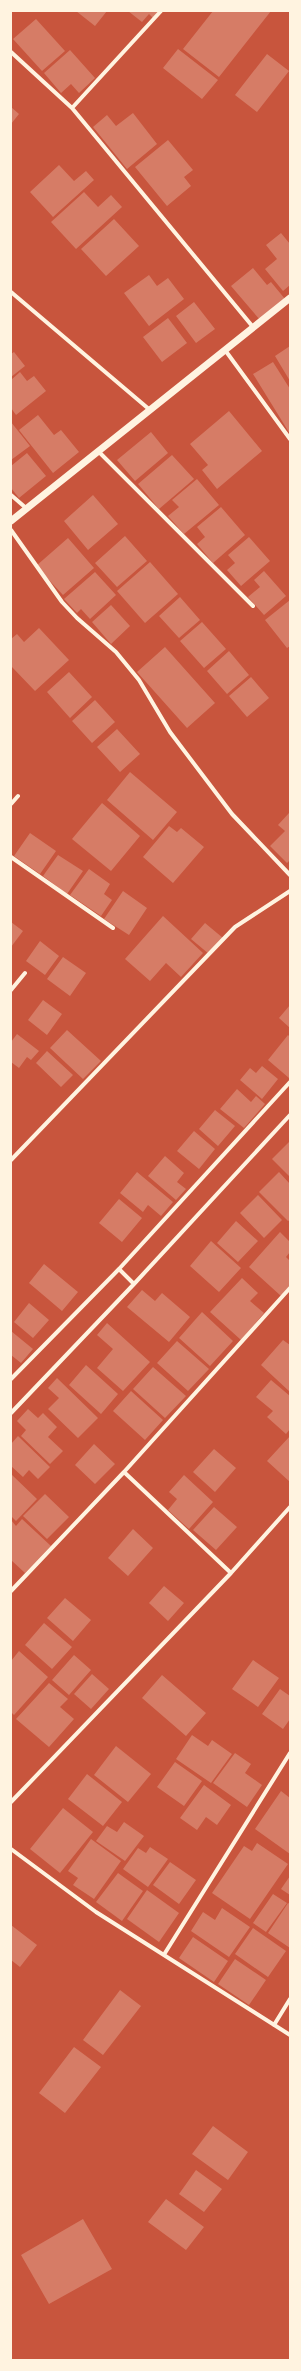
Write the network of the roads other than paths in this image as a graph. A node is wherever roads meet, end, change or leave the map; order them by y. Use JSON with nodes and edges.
{"nodes":[{"id":1,"x":161,"y":11,"type":"edge"},
{"id":2,"x":11,"y":52,"type":"edge"},
{"id":3,"x":72,"y":108,"type":"junction"},
{"id":4,"x":11,"y":292,"type":"edge"},
{"id":5,"x":290,"y":298,"type":"edge"},
{"id":6,"x":253,"y":328,"type":"junction"},
{"id":7,"x":225,"y":350,"type":"junction"},
{"id":8,"x":150,"y":410,"type":"junction"},
{"id":9,"x":290,"y":439,"type":"edge"},
{"id":10,"x":99,"y":452,"type":"junction"},
{"id":11,"x":11,"y":495,"type":"edge"},
{"id":12,"x":26,"y":508,"type":"junction"},
{"id":13,"x":11,"y":520,"type":"edge"},
{"id":14,"x":11,"y":530,"type":"edge"},
{"id":15,"x":253,"y":606,"type":"dead end"},
{"id":16,"x":18,"y":796,"type":"dead end"},
{"id":17,"x":11,"y":804,"type":"edge"},
{"id":18,"x":11,"y":857,"type":"edge"},
{"id":19,"x":290,"y":875,"type":"edge"},
{"id":20,"x":290,"y":891,"type":"edge"},
{"id":21,"x":113,"y":928,"type":"dead end"},
{"id":22,"x":25,"y":973,"type":"dead end"},
{"id":23,"x":11,"y":990,"type":"edge"},
{"id":24,"x":290,"y":1082,"type":"edge"},
{"id":25,"x":290,"y":1115,"type":"edge"},
{"id":26,"x":11,"y":1160,"type":"edge"},
{"id":27,"x":119,"y":1269,"type":"junction"},
{"id":28,"x":134,"y":1284,"type":"junction"},
{"id":29,"x":290,"y":1288,"type":"edge"},
{"id":30,"x":11,"y":1379,"type":"edge"},
{"id":31,"x":11,"y":1413,"type":"edge"},
{"id":32,"x":124,"y":1472,"type":"junction"},
{"id":33,"x":290,"y":1507,"type":"edge"},
{"id":34,"x":231,"y":1573,"type":"junction"},
{"id":35,"x":11,"y":1591,"type":"edge"},
{"id":36,"x":290,"y":1753,"type":"edge"},
{"id":37,"x":11,"y":1802,"type":"edge"},
{"id":38,"x":12,"y":1852,"type":"edge"},
{"id":39,"x":165,"y":1953,"type":"junction"},
{"id":40,"x":290,"y":1999,"type":"edge"},
{"id":41,"x":274,"y":2025,"type":"junction"},
{"id":42,"x":290,"y":2035,"type":"edge"}],
"edges":[{"from":1,"to":3,"type":"street"},
{"from":2,"to":3,"type":"street"},
{"from":3,"to":6,"type":"street"},
{"from":4,"to":8,"type":"street"},
{"from":5,"to":6,"type":"street"},
{"from":6,"to":7,"type":"street"},
{"from":7,"to":8,"type":"street"},
{"from":7,"to":9,"type":"street"},
{"from":8,"to":10,"type":"street"},
{"from":10,"to":12,"type":"street"},
{"from":10,"to":15,"type":"street"},
{"from":11,"to":12,"type":"street"},
{"from":12,"to":13,"type":"street"},
{"from":14,"to":19,"type":"street"},
{"from":16,"to":17,"type":"street"},
{"from":18,"to":21,"type":"street"},
{"from":20,"to":26,"type":"street"},
{"from":22,"to":23,"type":"street"},
{"from":24,"to":27,"type":"street"},
{"from":25,"to":28,"type":"street"},
{"from":27,"to":28,"type":"street"},
{"from":27,"to":30,"type":"street"},
{"from":28,"to":31,"type":"street"},
{"from":29,"to":32,"type":"street"},
{"from":32,"to":34,"type":"street"},
{"from":32,"to":35,"type":"street"},
{"from":33,"to":34,"type":"street"},
{"from":34,"to":37,"type":"street"},
{"from":36,"to":39,"type":"street"},
{"from":38,"to":39,"type":"street"},
{"from":39,"to":41,"type":"street"},
{"from":40,"to":41,"type":"street"},
{"from":41,"to":42,"type":"street"}]}
